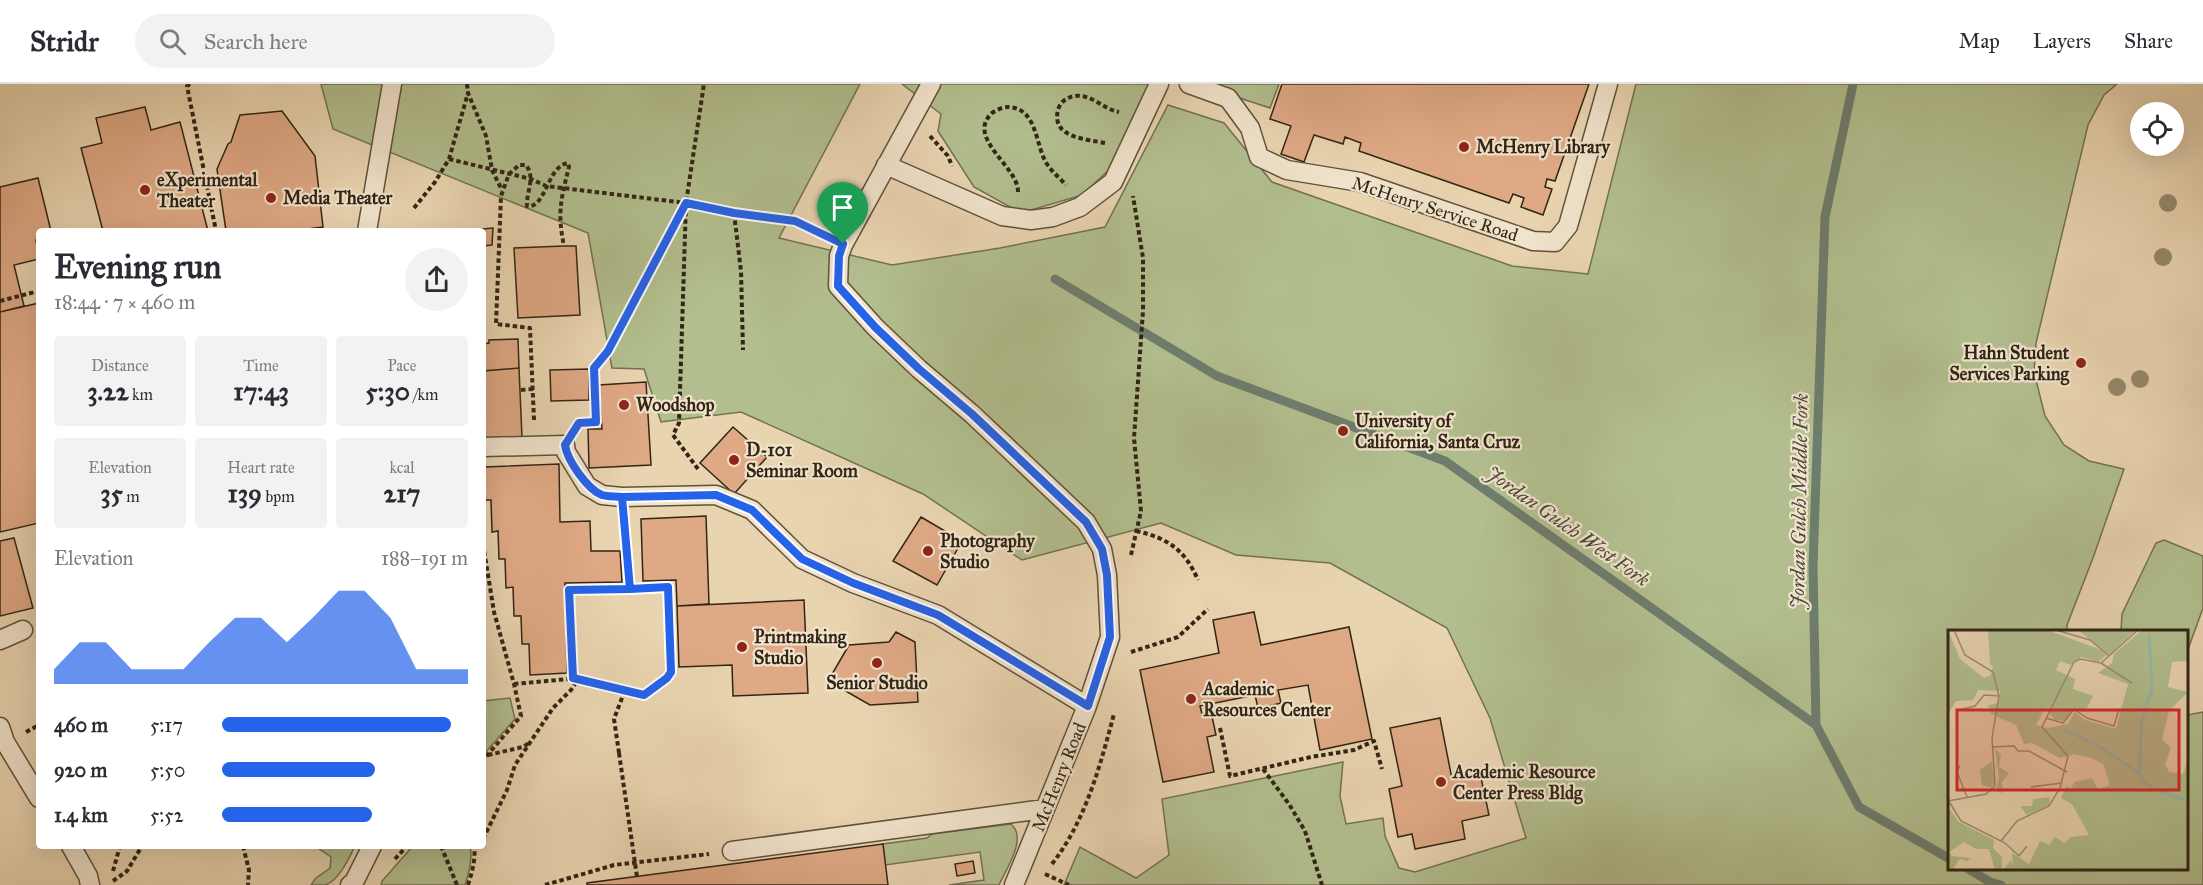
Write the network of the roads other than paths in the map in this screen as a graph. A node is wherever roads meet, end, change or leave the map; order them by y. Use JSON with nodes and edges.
{"nodes":[{"id":1,"x":392,"y":84,"type":"edge"},
{"id":2,"x":1159,"y":84,"type":"edge"},
{"id":3,"x":1189,"y":84,"type":"edge"},
{"id":4,"x":1608,"y":84,"type":"edge"},
{"id":5,"x":931,"y":85,"type":"edge"},
{"id":6,"x":886,"y":165,"type":"junction"},
{"id":7,"x":368,"y":228,"type":"edge"},
{"id":8,"x":486,"y":447,"type":"edge"},
{"id":9,"x":23,"y":630,"type":"dead end"},
{"id":10,"x":0,"y":640,"type":"edge"},
{"id":11,"x":1088,"y":706,"type":"junction"},
{"id":12,"x":0,"y":727,"type":"edge"},
{"id":13,"x":36,"y":793,"type":"edge"},
{"id":14,"x":1044,"y":809,"type":"junction"},
{"id":15,"x":73,"y":849,"type":"edge"},
{"id":16,"x":370,"y":849,"type":"edge"},
{"id":17,"x":732,"y":851,"type":"road end"},
{"id":18,"x":90,"y":885,"type":"edge"},
{"id":19,"x":350,"y":885,"type":"edge"},
{"id":20,"x":1014,"y":885,"type":"edge"}],
"edges":[{"from":1,"to":7,"type":"lane"},
{"from":2,"to":6,"type":"lane"},
{"from":3,"to":4,"type":"lane","name":"McHenry Service Road"},
{"from":5,"to":6,"type":"lane","name":"McHenry Road"},
{"from":6,"to":11,"type":"lane","name":"McHenry Road"},
{"from":8,"to":11,"type":"lane"},
{"from":9,"to":10,"type":"lane"},
{"from":11,"to":14,"type":"lane","name":"McHenry Road"},
{"from":12,"to":13,"type":"lane"},
{"from":14,"to":17,"type":"lane"},
{"from":14,"to":20,"type":"lane","name":"McHenry Road"},
{"from":15,"to":18,"type":"lane"},
{"from":16,"to":19,"type":"lane"}]}
